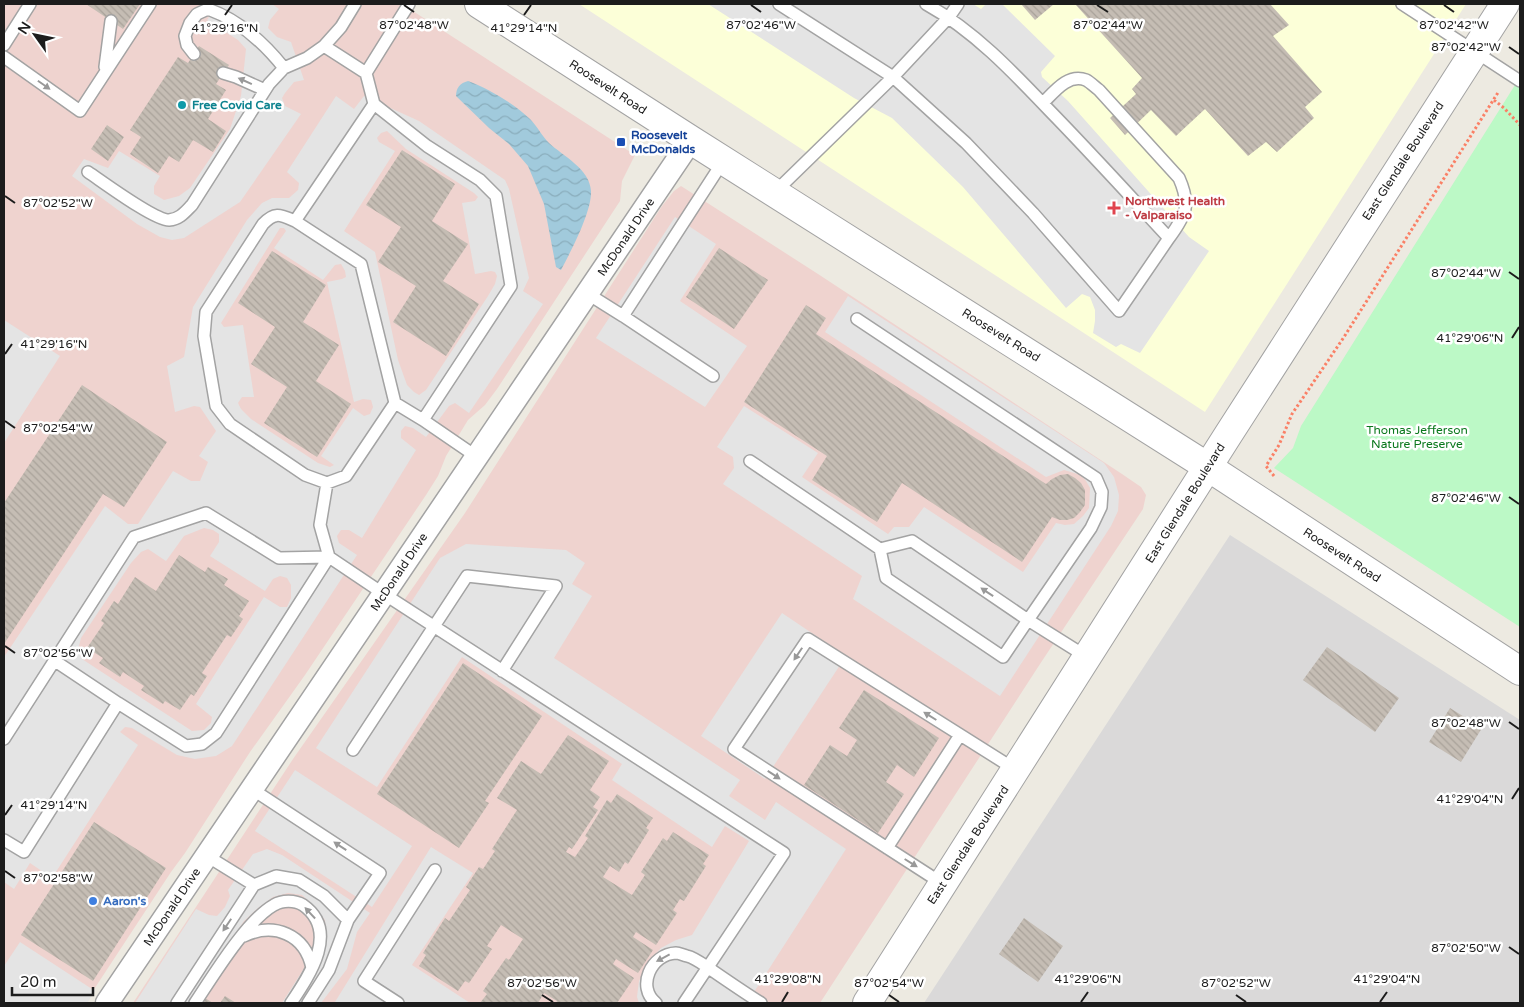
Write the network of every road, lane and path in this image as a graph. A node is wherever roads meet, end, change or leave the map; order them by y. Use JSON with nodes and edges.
{"nodes":[{"id":1,"x":30,"y":4,"type":"edge"},
{"id":2,"x":150,"y":4,"type":"edge"},
{"id":3,"x":355,"y":4,"type":"edge"},
{"id":4,"x":409,"y":4,"type":"edge"},
{"id":5,"x":479,"y":4,"type":"edge"},
{"id":6,"x":779,"y":4,"type":"edge"},
{"id":7,"x":926,"y":4,"type":"edge"},
{"id":8,"x":958,"y":4,"type":"edge"},
{"id":9,"x":1402,"y":4,"type":"edge"},
{"id":10,"x":1505,"y":4,"type":"edge"},
{"id":11,"x":949,"y":17,"type":"junction"},
{"id":12,"x":111,"y":21,"type":"dead end"},
{"id":13,"x":4,"y":46,"type":"edge"},
{"id":14,"x":324,"y":46,"type":"junction"},
{"id":15,"x":1474,"y":50,"type":"junction"},
{"id":16,"x":194,"y":54,"type":"dead end"},
{"id":17,"x":4,"y":58,"type":"edge"},
{"id":18,"x":284,"y":68,"type":"junction"},
{"id":19,"x":105,"y":72,"type":"junction"},
{"id":20,"x":223,"y":73,"type":"dead end"},
{"id":21,"x":366,"y":73,"type":"junction"},
{"id":22,"x":1510,"y":73,"type":"junction"},
{"id":23,"x":893,"y":77,"type":"junction"},
{"id":24,"x":1520,"y":81,"type":"edge"},
{"id":25,"x":265,"y":90,"type":"junction"},
{"id":26,"x":1494,"y":100,"type":"junction"},
{"id":27,"x":1043,"y":103,"type":"junction"},
{"id":28,"x":374,"y":104,"type":"junction"},
{"id":29,"x":1520,"y":125,"type":"edge"},
{"id":30,"x":691,"y":140,"type":"junction"},
{"id":31,"x":724,"y":160,"type":"junction"},
{"id":32,"x":88,"y":172,"type":"dead end"},
{"id":33,"x":775,"y":192,"type":"junction"},
{"id":34,"x":295,"y":221,"type":"junction"},
{"id":35,"x":1169,"y":238,"type":"junction"},
{"id":36,"x":588,"y":294,"type":"junction"},
{"id":37,"x":622,"y":316,"type":"junction"},
{"id":38,"x":857,"y":319,"type":"dead end"},
{"id":39,"x":713,"y":376,"type":"dead end"},
{"id":40,"x":396,"y":403,"type":"junction"},
{"id":41,"x":422,"y":420,"type":"junction"},
{"id":42,"x":477,"y":457,"type":"junction"},
{"id":43,"x":750,"y":461,"type":"dead end"},
{"id":44,"x":1266,"y":466,"type":"dead end"},
{"id":45,"x":1208,"y":467,"type":"junction"},
{"id":46,"x":326,"y":483,"type":"junction"},
{"id":47,"x":880,"y":549,"type":"junction"},
{"id":48,"x":329,"y":557,"type":"junction"},
{"id":49,"x":384,"y":594,"type":"junction"},
{"id":50,"x":1028,"y":620,"type":"junction"},
{"id":51,"x":434,"y":627,"type":"junction"},
{"id":52,"x":1087,"y":657,"type":"junction"},
{"id":53,"x":55,"y":661,"type":"junction"},
{"id":54,"x":502,"y":671,"type":"junction"},
{"id":55,"x":1520,"y":671,"type":"edge"},
{"id":56,"x":118,"y":703,"type":"junction"},
{"id":57,"x":960,"y":735,"type":"junction"},
{"id":58,"x":4,"y":739,"type":"edge"},
{"id":59,"x":353,"y":750,"type":"dead end"},
{"id":60,"x":1016,"y":770,"type":"junction"},
{"id":61,"x":252,"y":789,"type":"junction"},
{"id":62,"x":4,"y":840,"type":"edge"},
{"id":63,"x":887,"y":848,"type":"junction"},
{"id":64,"x":207,"y":856,"type":"junction"},
{"id":65,"x":435,"y":870,"type":"dead end"},
{"id":66,"x":943,"y":884,"type":"junction"},
{"id":67,"x":254,"y":885,"type":"junction"},
{"id":68,"x":348,"y":920,"type":"junction"},
{"id":69,"x":240,"y":938,"type":"junction"},
{"id":70,"x":320,"y":941,"type":"junction"},
{"id":71,"x":707,"y":968,"type":"junction"},
{"id":72,"x":312,"y":970,"type":"junction"},
{"id":73,"x":329,"y":970,"type":"junction"},
{"id":74,"x":107,"y":1003,"type":"edge"},
{"id":75,"x":177,"y":1003,"type":"edge"},
{"id":76,"x":196,"y":1003,"type":"edge"},
{"id":77,"x":291,"y":1003,"type":"edge"},
{"id":78,"x":308,"y":1003,"type":"edge"},
{"id":79,"x":398,"y":1003,"type":"edge"},
{"id":80,"x":656,"y":1003,"type":"edge"},
{"id":81,"x":684,"y":1003,"type":"edge"},
{"id":82,"x":761,"y":1003,"type":"edge"},
{"id":83,"x":867,"y":1003,"type":"edge"}],
"edges":[{"from":1,"to":13,"type":"lane"},
{"from":2,"to":19,"type":"lane"},
{"from":3,"to":14,"type":"lane"},
{"from":4,"to":21,"type":"lane"},
{"from":5,"to":30,"type":"street","name":"Roosevelt Road"},
{"from":6,"to":23,"type":"lane"},
{"from":7,"to":11,"type":"lane"},
{"from":8,"to":11,"type":"lane"},
{"from":9,"to":15,"type":"lane"},
{"from":10,"to":15,"type":"street","name":"East Glendale Boulevard"},
{"from":11,"to":23,"type":"lane"},
{"from":11,"to":27,"type":"lane"},
{"from":12,"to":19,"type":"lane"},
{"from":14,"to":18,"type":"lane"},
{"from":14,"to":21,"type":"lane"},
{"from":15,"to":22,"type":"lane"},
{"from":15,"to":45,"type":"street","name":"East Glendale Boulevard"},
{"from":16,"to":18,"type":"lane"},
{"from":17,"to":19,"type":"lane","one_way":true},
{"from":18,"to":25,"type":"lane"},
{"from":25,"to":20,"type":"lane","one_way":true},
{"from":21,"to":28,"type":"lane"},
{"from":22,"to":24,"type":"lane"},
{"from":22,"to":26,"type":"path"},
{"from":23,"to":33,"type":"lane"},
{"from":23,"to":35,"type":"lane"},
{"from":25,"to":32,"type":"lane"},
{"from":26,"to":29,"type":"path"},
{"from":26,"to":44,"type":"path"},
{"from":27,"to":35,"type":"lane"},
{"from":27,"to":35,"type":"lane"},
{"from":28,"to":34,"type":"lane"},
{"from":28,"to":41,"type":"lane"},
{"from":30,"to":31,"type":"street","name":"Roosevelt Road"},
{"from":30,"to":36,"type":"street","name":"McDonald Drive"},
{"from":31,"to":33,"type":"street","name":"Roosevelt Road"},
{"from":31,"to":37,"type":"lane"},
{"from":33,"to":45,"type":"street","name":"Roosevelt Road"},
{"from":34,"to":40,"type":"lane"},
{"from":34,"to":46,"type":"lane"},
{"from":36,"to":37,"type":"lane"},
{"from":36,"to":42,"type":"street","name":"McDonald Drive"},
{"from":37,"to":39,"type":"lane"},
{"from":38,"to":50,"type":"lane"},
{"from":40,"to":41,"type":"lane"},
{"from":40,"to":46,"type":"lane"},
{"from":41,"to":42,"type":"lane"},
{"from":42,"to":49,"type":"street","name":"McDonald Drive"},
{"from":43,"to":47,"type":"lane"},
{"from":45,"to":52,"type":"street","name":"East Glendale Boulevard"},
{"from":45,"to":55,"type":"street","name":"Roosevelt Road"},
{"from":46,"to":48,"type":"lane"},
{"from":50,"to":47,"type":"lane","one_way":true},
{"from":47,"to":50,"type":"lane"},
{"from":48,"to":49,"type":"lane"},
{"from":48,"to":53,"type":"lane"},
{"from":48,"to":56,"type":"lane"},
{"from":49,"to":51,"type":"lane"},
{"from":49,"to":61,"type":"street","name":"McDonald Drive"},
{"from":50,"to":52,"type":"lane"},
{"from":51,"to":54,"type":"lane"},
{"from":51,"to":54,"type":"lane"},
{"from":51,"to":59,"type":"lane"},
{"from":52,"to":60,"type":"street","name":"East Glendale Boulevard"},
{"from":53,"to":56,"type":"lane"},
{"from":53,"to":58,"type":"lane"},
{"from":54,"to":71,"type":"lane"},
{"from":56,"to":62,"type":"lane"},
{"from":57,"to":60,"type":"lane"},
{"from":57,"to":63,"type":"lane"},
{"from":57,"to":63,"type":"lane","one_way":true},
{"from":60,"to":66,"type":"street","name":"East Glendale Boulevard"},
{"from":61,"to":64,"type":"street","name":"McDonald Drive"},
{"from":68,"to":61,"type":"lane","one_way":true},
{"from":63,"to":66,"type":"lane","one_way":true},
{"from":64,"to":67,"type":"lane"},
{"from":64,"to":74,"type":"street","name":"McDonald Drive"},
{"from":65,"to":79,"type":"lane"},
{"from":66,"to":83,"type":"street","name":"East Glendale Boulevard"},
{"from":67,"to":68,"type":"lane"},
{"from":67,"to":75,"type":"lane","one_way":true},
{"from":68,"to":73,"type":"lane"},
{"from":70,"to":69,"type":"lane","one_way":true},
{"from":69,"to":72,"type":"lane"},
{"from":69,"to":76,"type":"lane"},
{"from":70,"to":72,"type":"lane"},
{"from":70,"to":73,"type":"lane"},
{"from":71,"to":80,"type":"lane","one_way":true},
{"from":71,"to":81,"type":"lane"},
{"from":71,"to":82,"type":"lane"},
{"from":72,"to":77,"type":"lane"},
{"from":73,"to":78,"type":"lane"}]}
